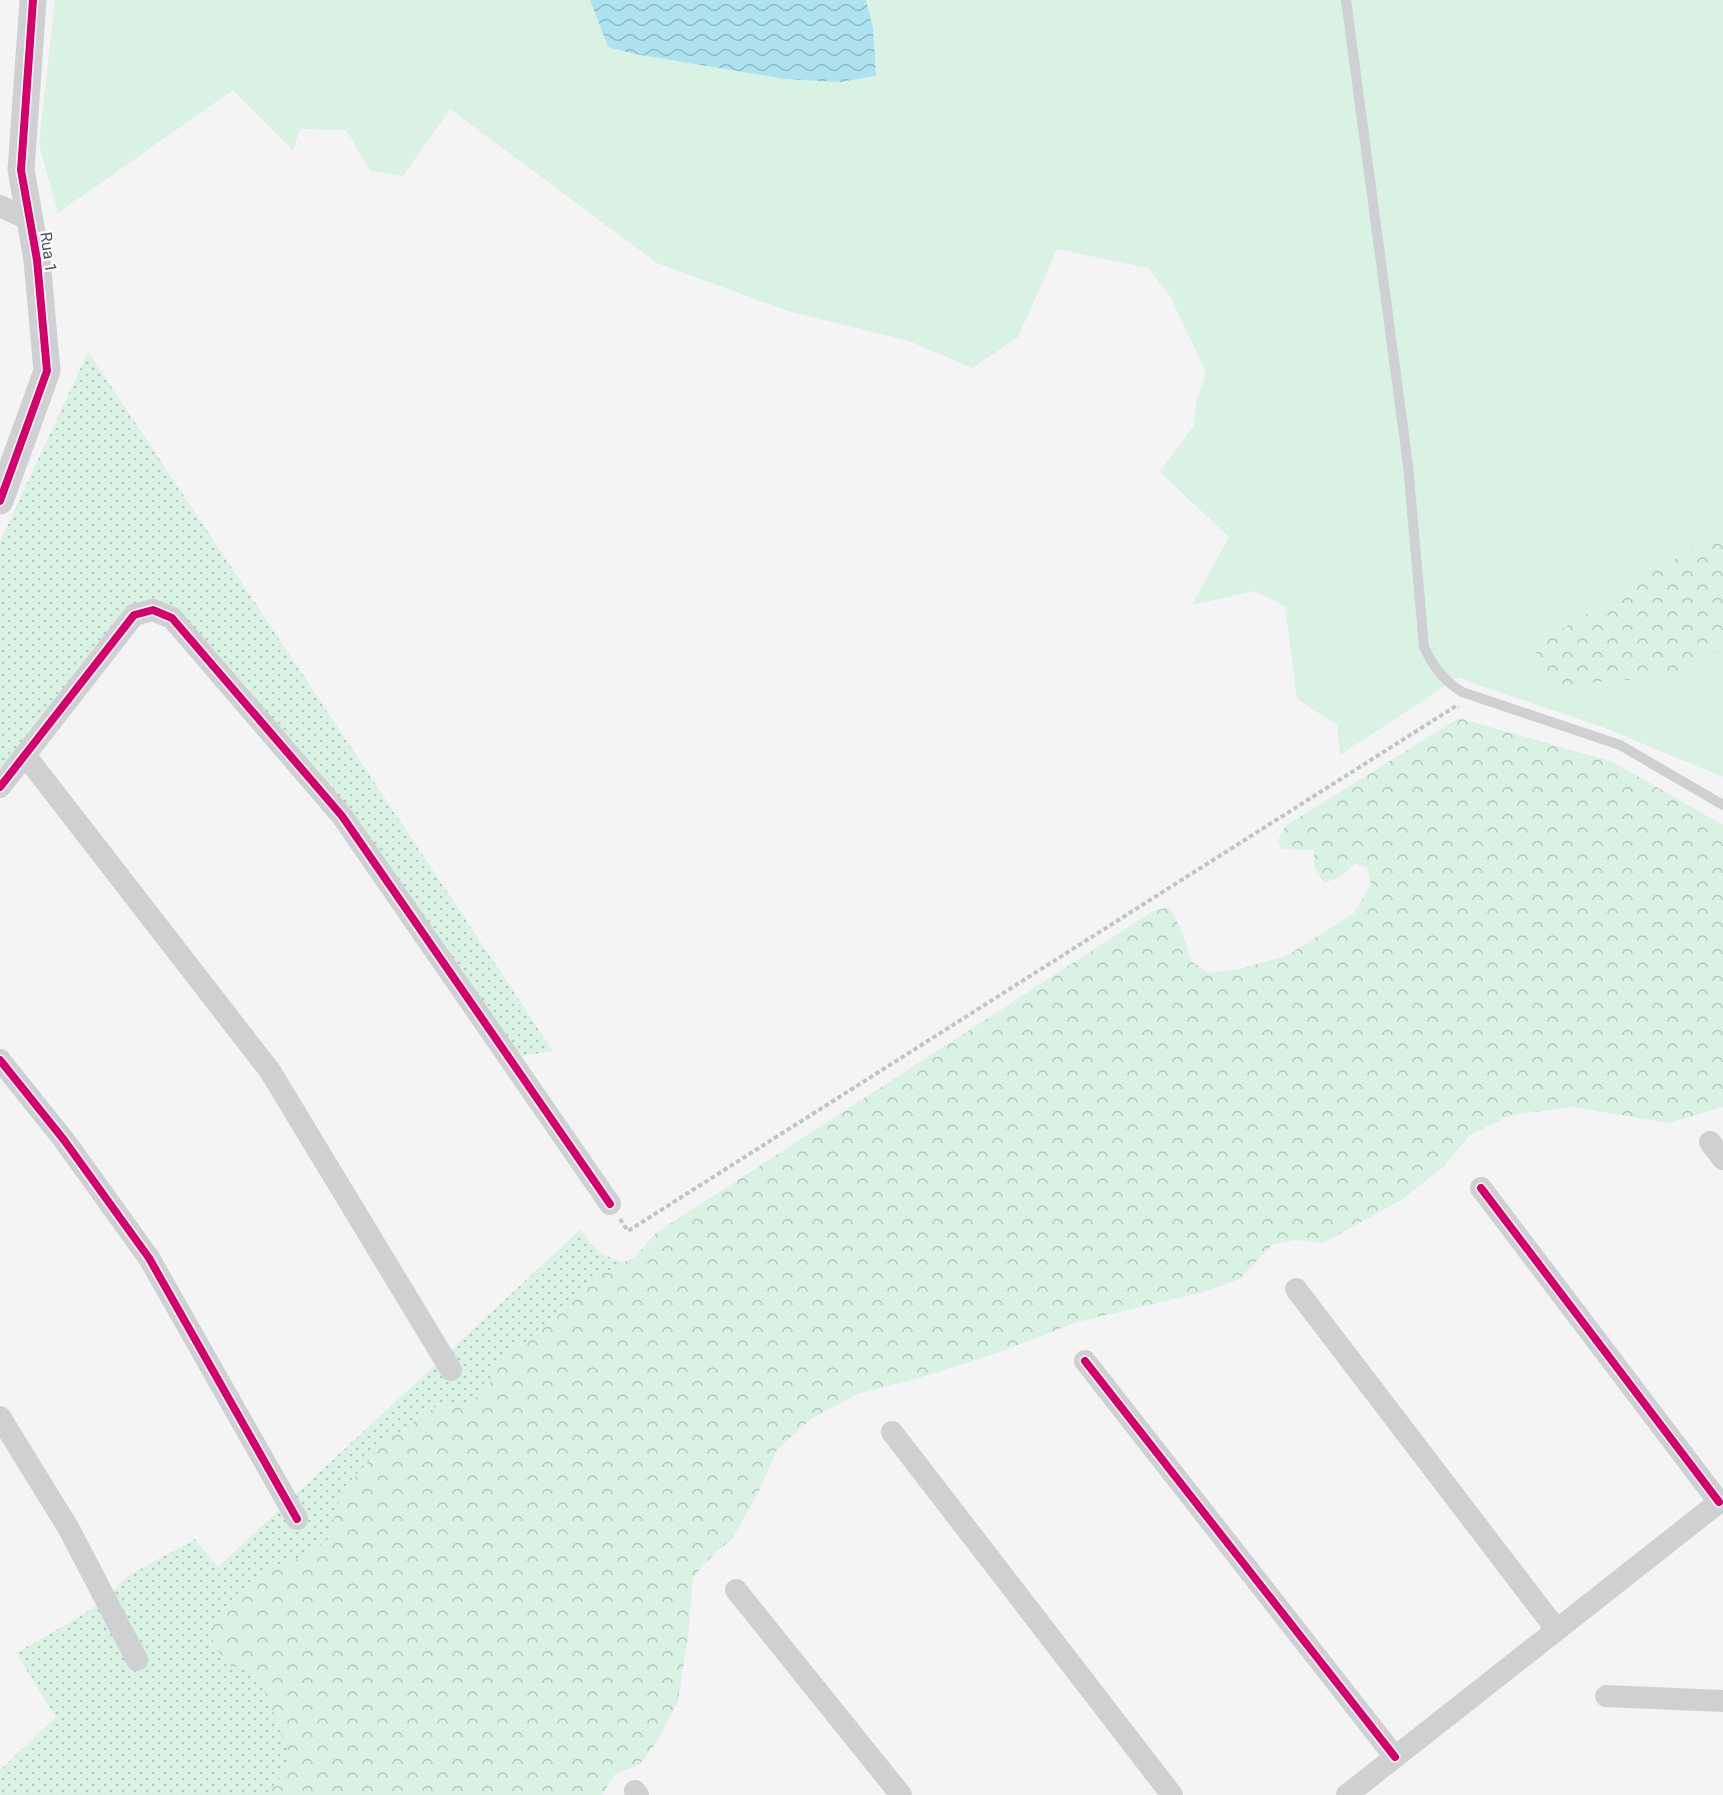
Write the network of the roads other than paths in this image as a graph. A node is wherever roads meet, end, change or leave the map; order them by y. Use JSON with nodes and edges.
{"nodes":[{"id":1,"x":33,"y":0,"type":"edge"},
{"id":2,"x":1346,"y":0,"type":"edge"},
{"id":3,"x":0,"y":206,"type":"edge"},
{"id":4,"x":30,"y":220,"type":"junction"},
{"id":5,"x":0,"y":501,"type":"edge"},
{"id":6,"x":25,"y":755,"type":"junction"},
{"id":7,"x":0,"y":787,"type":"edge"},
{"id":8,"x":1723,"y":805,"type":"edge"},
{"id":9,"x":0,"y":1060,"type":"edge"},
{"id":10,"x":1481,"y":1188,"type":"dead end"},
{"id":11,"x":610,"y":1204,"type":"road end"},
{"id":12,"x":1296,"y":1289,"type":"dead end"},
{"id":13,"x":1085,"y":1361,"type":"dead end"},
{"id":14,"x":451,"y":1370,"type":"dead end"},
{"id":15,"x":0,"y":1417,"type":"edge"},
{"id":16,"x":892,"y":1432,"type":"dead end"},
{"id":17,"x":1721,"y":1501,"type":"edge"},
{"id":18,"x":297,"y":1518,"type":"dead end"},
{"id":19,"x":736,"y":1590,"type":"dead end"},
{"id":20,"x":1556,"y":1629,"type":"junction"},
{"id":21,"x":137,"y":1660,"type":"dead end"},
{"id":22,"x":1606,"y":1696,"type":"dead end"},
{"id":23,"x":1723,"y":1701,"type":"edge"},
{"id":24,"x":1395,"y":1757,"type":"junction"},
{"id":25,"x":901,"y":1795,"type":"edge"},
{"id":26,"x":1172,"y":1795,"type":"edge"},
{"id":27,"x":1347,"y":1795,"type":"edge"}],
"edges":[{"from":1,"to":4,"type":"street","name":"Rua 1"},
{"from":2,"to":8,"type":"lane"},
{"from":3,"to":4,"type":"street"},
{"from":4,"to":5,"type":"street","name":"Rua 1"},
{"from":6,"to":7,"type":"street"},
{"from":6,"to":11,"type":"street"},
{"from":6,"to":14,"type":"street"},
{"from":9,"to":18,"type":"street"},
{"from":10,"to":17,"type":"street"},
{"from":12,"to":20,"type":"street"},
{"from":13,"to":24,"type":"street"},
{"from":15,"to":21,"type":"street"},
{"from":16,"to":26,"type":"street"},
{"from":17,"to":20,"type":"street"},
{"from":19,"to":25,"type":"street"},
{"from":20,"to":24,"type":"street"},
{"from":22,"to":23,"type":"street"},
{"from":24,"to":27,"type":"street"}]}
